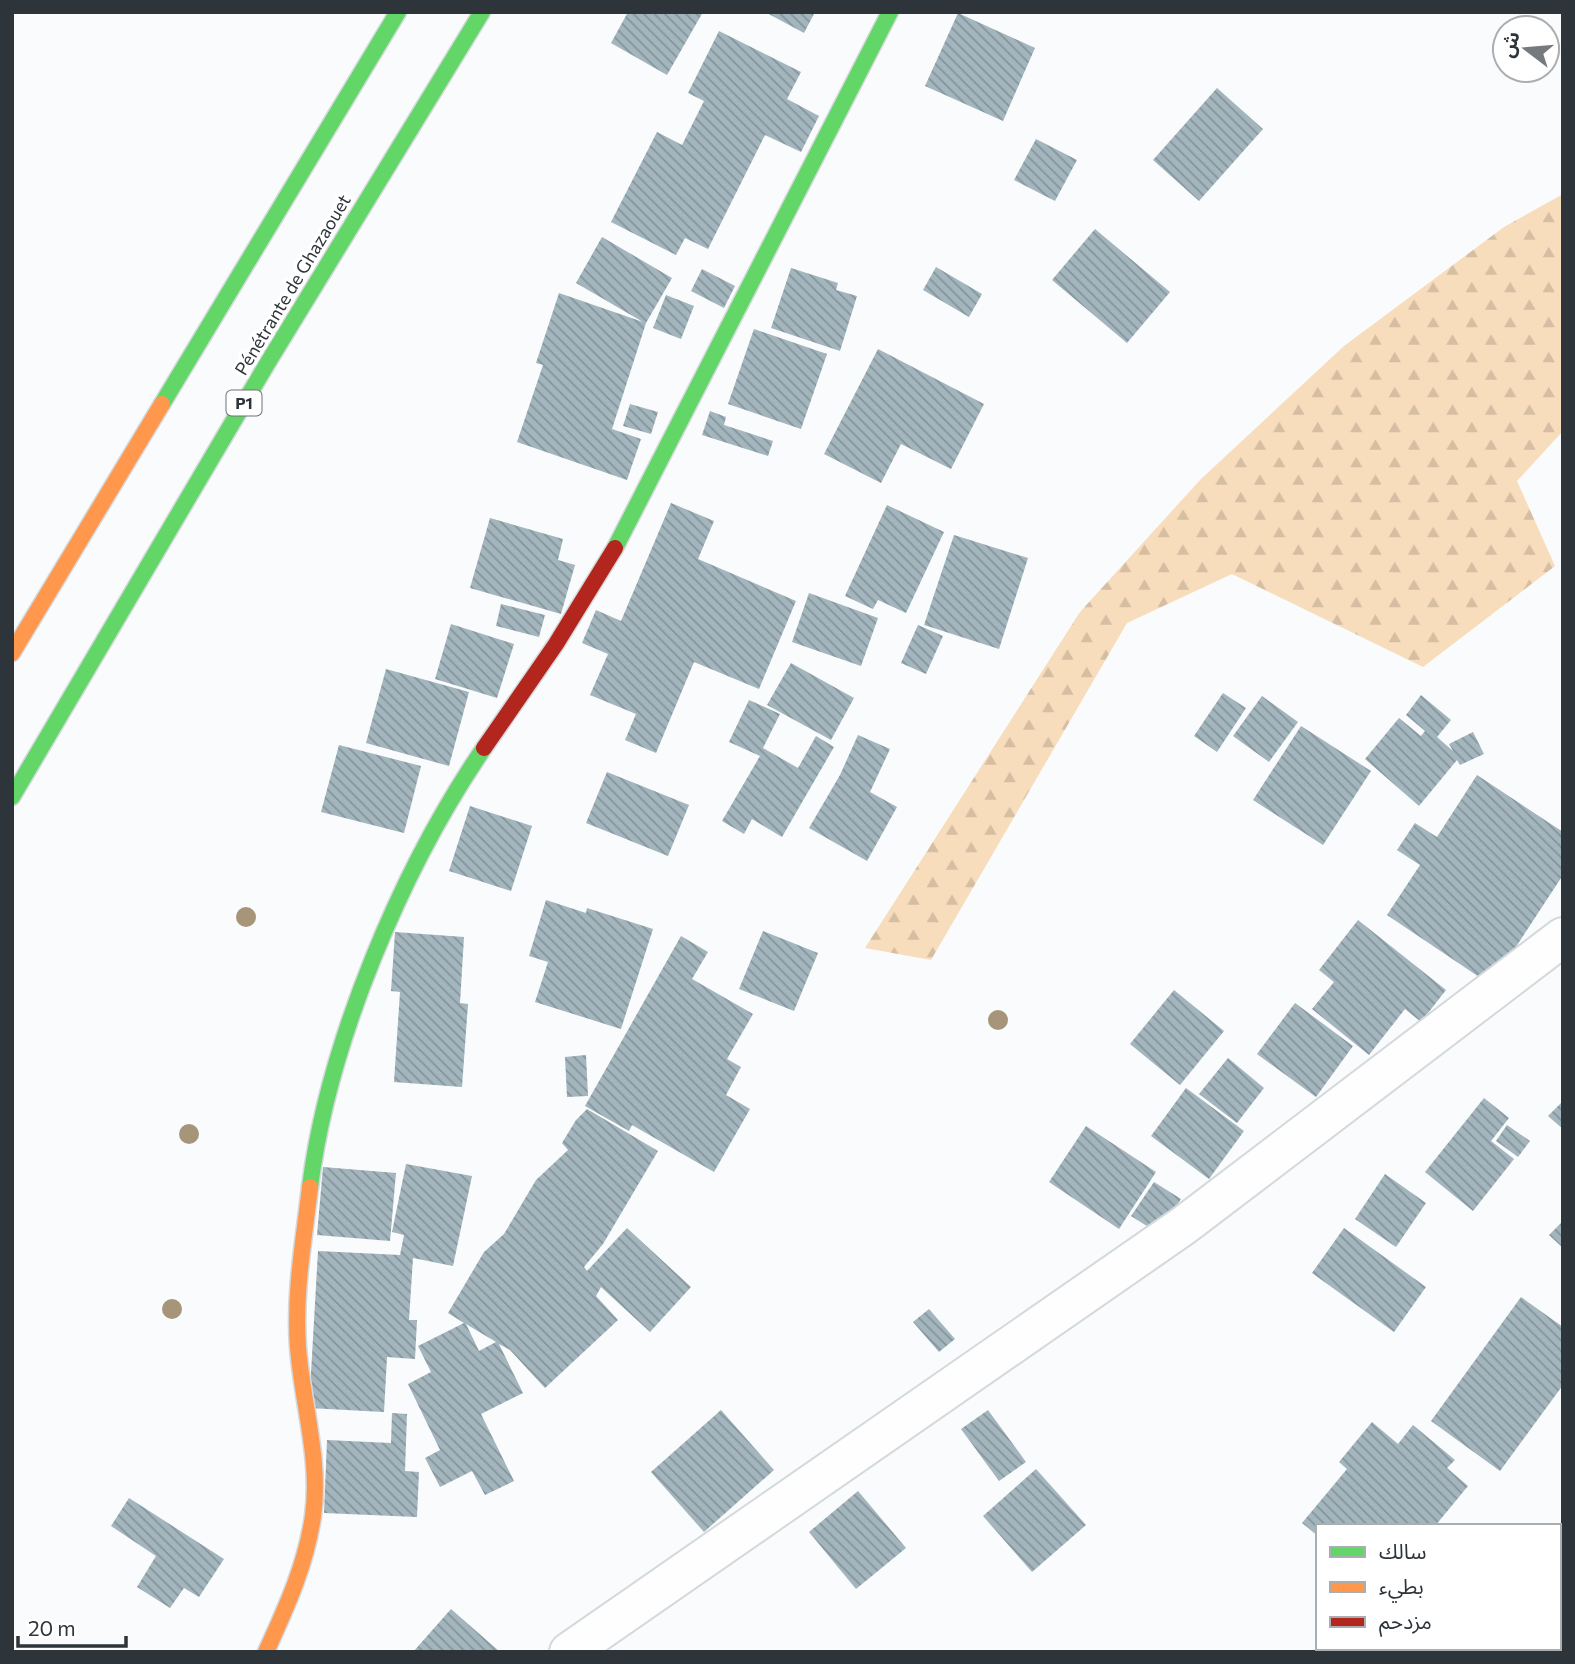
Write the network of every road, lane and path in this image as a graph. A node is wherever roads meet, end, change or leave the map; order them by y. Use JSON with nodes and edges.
{"nodes":[{"id":1,"x":398,"y":12,"type":"edge"},
{"id":2,"x":482,"y":12,"type":"edge"},
{"id":3,"x":890,"y":12,"type":"edge"},
{"id":4,"x":12,"y":653,"type":"edge"},
{"id":5,"x":12,"y":797,"type":"edge"},
{"id":6,"x":1563,"y":937,"type":"edge"},
{"id":7,"x":266,"y":1652,"type":"edge"},
{"id":8,"x":569,"y":1652,"type":"edge"}],
"edges":[{"from":1,"to":4,"type":"main road"},
{"from":2,"to":5,"type":"main road","name":"Pénétrante de Ghazaouet","number":"P1"},
{"from":3,"to":7,"type":"main road"},
{"from":6,"to":8,"type":"street"}]}
